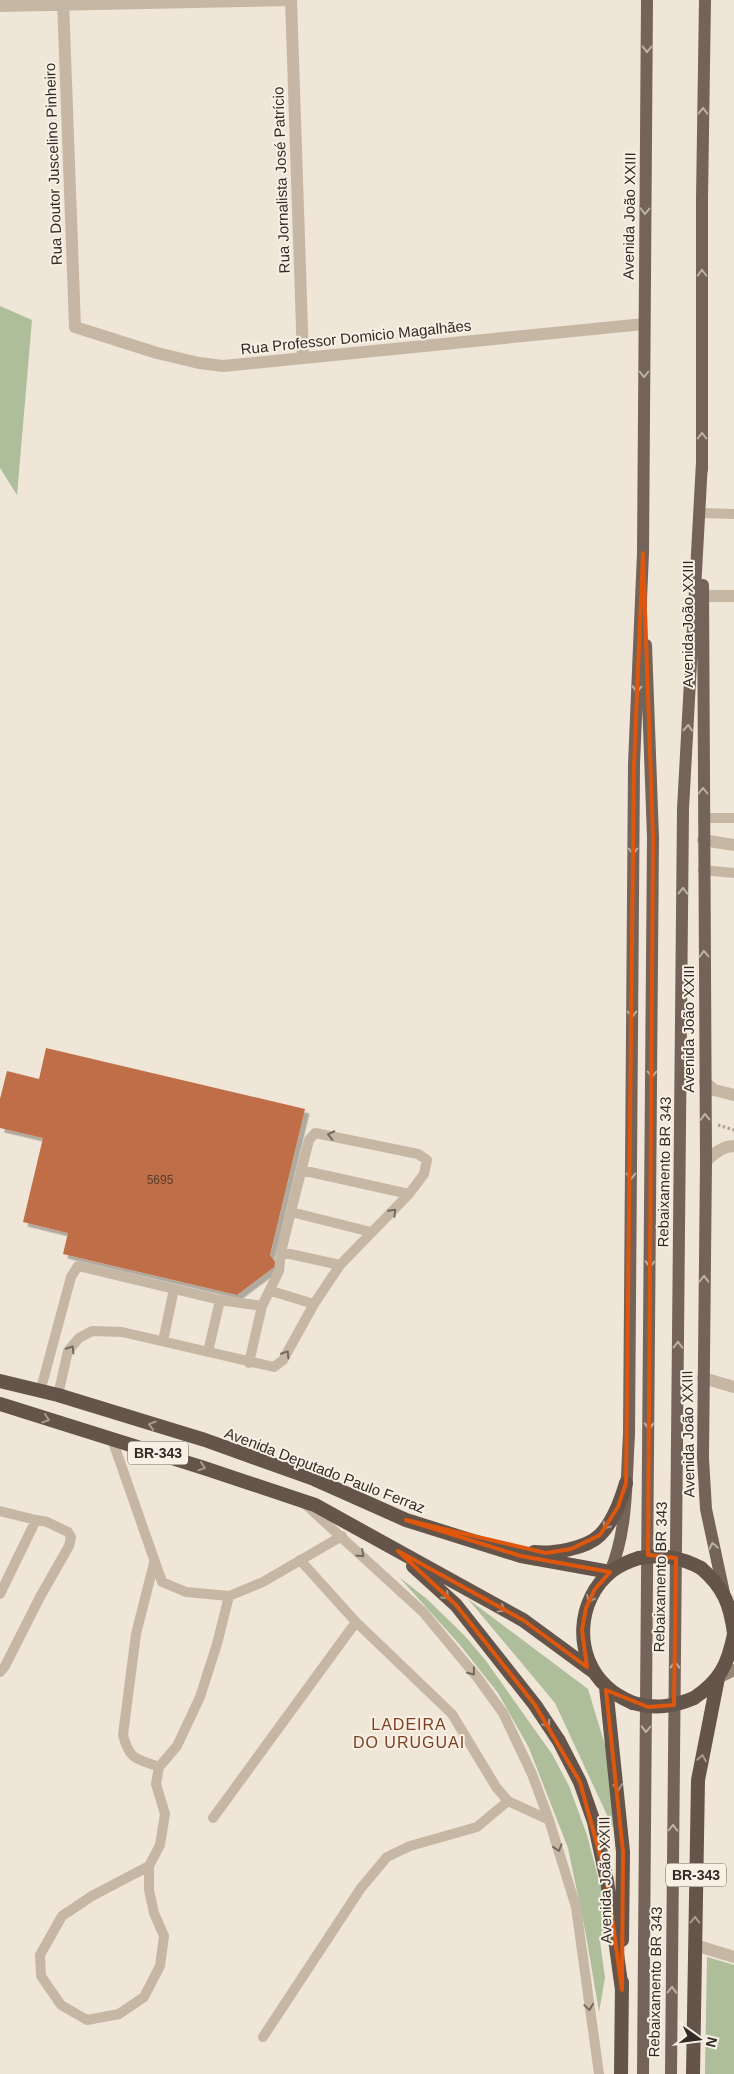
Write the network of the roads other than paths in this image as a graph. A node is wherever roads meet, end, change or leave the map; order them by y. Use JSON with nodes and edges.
{"nodes":[{"id":1,"x":291,"y":0,"type":"edge"},
{"id":2,"x":647,"y":0,"type":"edge"},
{"id":3,"x":705,"y":0,"type":"edge"},
{"id":4,"x":63,"y":2,"type":"edge"},
{"id":5,"x":0,"y":6,"type":"edge"},
{"id":6,"x":644,"y":324,"type":"junction"},
{"id":7,"x":75,"y":328,"type":"joint"},
{"id":8,"x":303,"y":358,"type":"junction"},
{"id":9,"x":702,"y":462,"type":"junction"},
{"id":10,"x":702,"y":513,"type":"junction"},
{"id":11,"x":734,"y":514,"type":"edge"},
{"id":12,"x":643,"y":553,"type":"junction"},
{"id":13,"x":703,"y":596,"type":"junction"},
{"id":14,"x":734,"y":596,"type":"edge"},
{"id":15,"x":703,"y":818,"type":"junction"},
{"id":16,"x":734,"y":818,"type":"edge"},
{"id":17,"x":703,"y":840,"type":"junction"},
{"id":18,"x":734,"y":845,"type":"edge"},
{"id":19,"x":703,"y":870,"type":"junction"},
{"id":20,"x":734,"y":873,"type":"edge"},
{"id":21,"x":681,"y":1079,"type":"joint"},
{"id":22,"x":705,"y":1082,"type":"junction"},
{"id":23,"x":734,"y":1095,"type":"edge"},
{"id":24,"x":652,"y":1110,"type":"joint"},
{"id":25,"x":734,"y":1146,"type":"edge"},
{"id":26,"x":706,"y":1161,"type":"junction"},
{"id":27,"x":301,"y":1170,"type":"junction"},
{"id":28,"x":409,"y":1194,"type":"junction"},
{"id":29,"x":291,"y":1212,"type":"junction"},
{"id":30,"x":371,"y":1232,"type":"junction"},
{"id":31,"x":280,"y":1252,"type":"junction"},
{"id":32,"x":340,"y":1266,"type":"junction"},
{"id":33,"x":174,"y":1289,"type":"junction"},
{"id":34,"x":271,"y":1291,"type":"junction"},
{"id":35,"x":220,"y":1300,"type":"junction"},
{"id":36,"x":314,"y":1304,"type":"junction"},
{"id":37,"x":262,"y":1306,"type":"junction"},
{"id":38,"x":163,"y":1341,"type":"junction"},
{"id":39,"x":208,"y":1352,"type":"junction"},
{"id":40,"x":249,"y":1362,"type":"junction"},
{"id":41,"x":703,"y":1378,"type":"junction"},
{"id":42,"x":0,"y":1381,"type":"edge"},
{"id":43,"x":734,"y":1387,"type":"edge"},
{"id":44,"x":40,"y":1392,"type":"junction"},
{"id":45,"x":58,"y":1395,"type":"junction"},
{"id":46,"x":0,"y":1404,"type":"edge"},
{"id":47,"x":112,"y":1439,"type":"junction"},
{"id":48,"x":626,"y":1483,"type":"junction"},
{"id":49,"x":298,"y":1498,"type":"junction"},
{"id":50,"x":0,"y":1511,"type":"edge"},
{"id":51,"x":36,"y":1520,"type":"junction"},
{"id":52,"x":406,"y":1520,"type":"junction"},
{"id":53,"x":342,"y":1536,"type":"junction"},
{"id":54,"x":398,"y":1551,"type":"junction"},
{"id":55,"x":300,"y":1560,"type":"junction"},
{"id":56,"x":154,"y":1563,"type":"junction"},
{"id":57,"x":610,"y":1572,"type":"junction"},
{"id":58,"x":0,"y":1594,"type":"edge"},
{"id":59,"x":724,"y":1594,"type":"junction"},
{"id":60,"x":229,"y":1596,"type":"junction"},
{"id":61,"x":732,"y":1612,"type":"edge"},
{"id":62,"x":356,"y":1622,"type":"junction"},
{"id":63,"x":734,"y":1634,"type":"edge"},
{"id":64,"x":734,"y":1670,"type":"edge"},
{"id":65,"x":0,"y":1672,"type":"edge"},
{"id":66,"x":594,"y":1672,"type":"junction"},
{"id":67,"x":718,"y":1678,"type":"junction"},
{"id":68,"x":606,"y":1687,"type":"junction"},
{"id":69,"x":159,"y":1767,"type":"junction"},
{"id":70,"x":508,"y":1800,"type":"junction"},
{"id":71,"x":213,"y":1818,"type":"dead end"},
{"id":72,"x":550,"y":1820,"type":"junction"},
{"id":73,"x":149,"y":1866,"type":"junction"},
{"id":74,"x":695,"y":1945,"type":"junction"},
{"id":75,"x":734,"y":1957,"type":"edge"},
{"id":76,"x":622,"y":1990,"type":"junction"},
{"id":77,"x":263,"y":2037,"type":"dead end"},
{"id":78,"x":599,"y":2074,"type":"edge"},
{"id":79,"x":621,"y":2074,"type":"edge"},
{"id":80,"x":643,"y":2074,"type":"edge"},
{"id":81,"x":671,"y":2074,"type":"edge"},
{"id":82,"x":693,"y":2074,"type":"edge"}],
"edges":[{"from":1,"to":4,"type":"street"},
{"from":1,"to":8,"type":"street","name":"Rua Jornalista José Patrício"},
{"from":2,"to":6,"type":"main road","name":"Avenida João XXIII","one_way":true},
{"from":9,"to":3,"type":"main road","name":"Avenida João XXIII","one_way":true},
{"from":4,"to":5,"type":"street"},
{"from":4,"to":7,"type":"street","name":"Rua Doutor Juscelino Pinheiro"},
{"from":6,"to":8,"type":"street","name":"Rua Professor Domicio Magalhães"},
{"from":6,"to":12,"type":"main road","name":"Avenida João XXIII","one_way":true},
{"from":7,"to":8,"type":"street","name":"Rua Professor Domicio Magalhães"},
{"from":9,"to":10,"type":"main road","name":"Avenida João XXIII"},
{"from":21,"to":9,"type":"main road","name":"Avenida João XXIII","one_way":true},
{"from":10,"to":11,"type":"lane"},
{"from":10,"to":13,"type":"main road","name":"Avenida João XXIII"},
{"from":12,"to":24,"type":"main road","name":"Avenida João XXIII","one_way":true},
{"from":12,"to":48,"type":"main road","name":"Avenida João XXIII","one_way":true},
{"from":13,"to":14,"type":"street"},
{"from":15,"to":13,"type":"main road","name":"Avenida João XXIII","one_way":true},
{"from":15,"to":16,"type":"lane"},
{"from":15,"to":17,"type":"main road","name":"Avenida João XXIII"},
{"from":17,"to":18,"type":"street"},
{"from":17,"to":19,"type":"main road","name":"Avenida João XXIII"},
{"from":19,"to":20,"type":"lane"},
{"from":22,"to":19,"type":"main road","name":"Avenida João XXIII","one_way":true},
{"from":81,"to":21,"type":"main road","name":"Rebaixamento BR 343","one_way":true},
{"from":22,"to":23,"type":"street"},
{"from":26,"to":22,"type":"main road","name":"Avenida João XXIII","one_way":true},
{"from":24,"to":80,"type":"main road","name":"Rebaixamento BR 343","one_way":true},
{"from":25,"to":26,"type":"street"},
{"from":41,"to":26,"type":"main road","name":"Avenida João XXIII","one_way":true},
{"from":27,"to":28,"type":"lane"},
{"from":28,"to":27,"type":"lane","one_way":true},
{"from":27,"to":29,"type":"lane"},
{"from":30,"to":28,"type":"lane","one_way":true},
{"from":29,"to":30,"type":"lane"},
{"from":29,"to":31,"type":"lane"},
{"from":30,"to":32,"type":"lane"},
{"from":31,"to":32,"type":"lane"},
{"from":31,"to":34,"type":"lane"},
{"from":32,"to":36,"type":"lane"},
{"from":33,"to":35,"type":"lane"},
{"from":33,"to":38,"type":"lane"},
{"from":33,"to":44,"type":"lane"},
{"from":34,"to":36,"type":"lane"},
{"from":34,"to":37,"type":"lane"},
{"from":35,"to":37,"type":"lane"},
{"from":35,"to":39,"type":"lane"},
{"from":40,"to":36,"type":"lane","one_way":true},
{"from":37,"to":40,"type":"lane"},
{"from":38,"to":39,"type":"lane"},
{"from":45,"to":38,"type":"lane","one_way":true},
{"from":39,"to":40,"type":"lane"},
{"from":41,"to":43,"type":"street"},
{"from":59,"to":41,"type":"main road","name":"Avenida João XXIII","one_way":true},
{"from":42,"to":44,"type":"highway","name":"Avenida Deputado Paulo Ferraz","number":"BR-343"},
{"from":44,"to":45,"type":"highway","name":"Avenida Deputado Paulo Ferraz","number":"BR-343"},
{"from":52,"to":45,"type":"highway","name":"Avenida Deputado Paulo Ferraz","number":"BR-343","one_way":true},
{"from":46,"to":47,"type":"highway","number":"BR-343","one_way":true},
{"from":47,"to":49,"type":"highway","number":"BR-343","one_way":true},
{"from":47,"to":56,"type":"lane"},
{"from":48,"to":52,"type":"highway","one_way":true},
{"from":48,"to":57,"type":"main road","name":"Avenida João XXIII"},
{"from":49,"to":53,"type":"lane"},
{"from":49,"to":54,"type":"highway","number":"BR-343"},
{"from":50,"to":51,"type":"lane"},
{"from":51,"to":58,"type":"lane"},
{"from":51,"to":65,"type":"lane"},
{"from":52,"to":57,"type":"highway","name":"Avenida Deputado Paulo Ferraz","number":"BR-343"},
{"from":53,"to":55,"type":"lane"},
{"from":53,"to":72,"type":"lane","one_way":true},
{"from":54,"to":66,"type":"highway","number":"BR-343","one_way":true},
{"from":54,"to":76,"type":"highway","one_way":true},
{"from":55,"to":60,"type":"lane"},
{"from":55,"to":62,"type":"lane"},
{"from":56,"to":60,"type":"lane"},
{"from":56,"to":69,"type":"lane"},
{"from":57,"to":59,"type":"highway","number":"BR-343","bridge":true},
{"from":57,"to":66,"type":"highway","number":"BR-343","one_way":true},
{"from":59,"to":61,"type":"highway","number":"BR-343"},
{"from":60,"to":69,"type":"lane"},
{"from":61,"to":63,"type":"highway","number":"BR-343"},
{"from":62,"to":70,"type":"lane"},
{"from":62,"to":71,"type":"lane"},
{"from":63,"to":67,"type":"highway","number":"BR-343"},
{"from":64,"to":67,"type":"main road"},
{"from":66,"to":68,"type":"highway","number":"BR-343"},
{"from":67,"to":68,"type":"highway","number":"BR-343","bridge":true},
{"from":74,"to":67,"type":"highway","number":"BR-343","one_way":true},
{"from":68,"to":76,"type":"highway","name":"Avenida João XXIII","one_way":true},
{"from":69,"to":73,"type":"lane"},
{"from":70,"to":72,"type":"lane"},
{"from":70,"to":77,"type":"lane"},
{"from":72,"to":78,"type":"lane","one_way":true},
{"from":73,"to":73,"type":"lane"},
{"from":74,"to":75,"type":"street"},
{"from":74,"to":82,"type":"highway","number":"BR-343"},
{"from":76,"to":79,"type":"highway","name":"Avenida João XXIII"}]}
